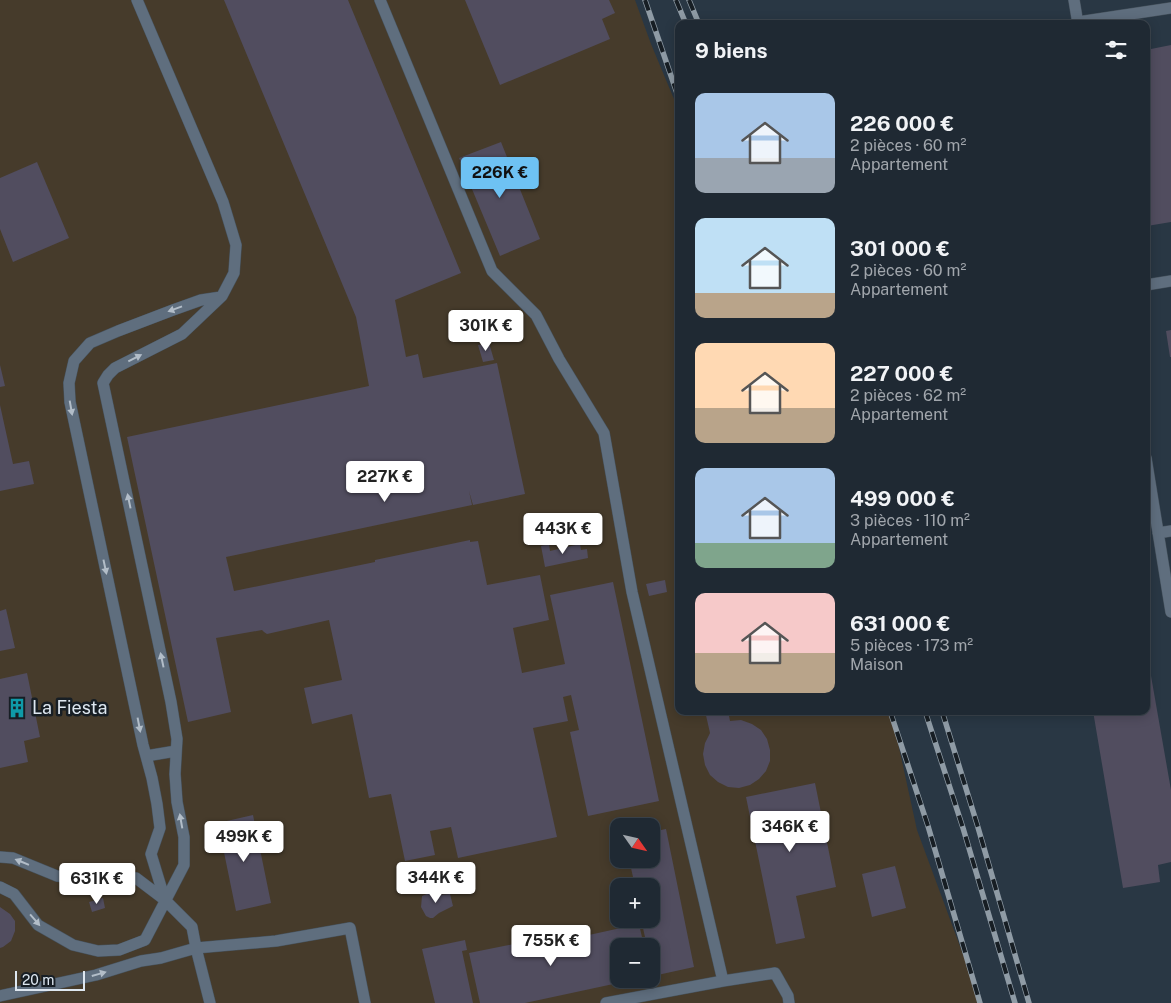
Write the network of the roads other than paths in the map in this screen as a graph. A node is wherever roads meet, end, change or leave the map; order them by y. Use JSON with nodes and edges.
{"nodes":[{"id":1,"x":137,"y":0,"type":"edge"},
{"id":2,"x":380,"y":0,"type":"edge"},
{"id":3,"x":1074,"y":0,"type":"edge"},
{"id":4,"x":1171,"y":8,"type":"edge"},
{"id":5,"x":1077,"y":20,"type":"edge"},
{"id":6,"x":1097,"y":20,"type":"edge"},
{"id":7,"x":1171,"y":281,"type":"edge"},
{"id":8,"x":1150,"y":284,"type":"edge"},
{"id":9,"x":222,"y":296,"type":"junction"},
{"id":10,"x":1150,"y":483,"type":"edge"},
{"id":11,"x":1171,"y":531,"type":"edge"},
{"id":12,"x":1158,"y":533,"type":"junction"},
{"id":13,"x":1171,"y":612,"type":"edge"},
{"id":14,"x":176,"y":751,"type":"junction"},
{"id":15,"x":146,"y":756,"type":"junction"},
{"id":16,"x":0,"y":857,"type":"edge"},
{"id":17,"x":0,"y":887,"type":"edge"},
{"id":18,"x":165,"y":900,"type":"junction"},
{"id":19,"x":196,"y":948,"type":"junction"},
{"id":20,"x":723,"y":981,"type":"junction"},
{"id":21,"x":0,"y":996,"type":"edge"},
{"id":22,"x":210,"y":1003,"type":"edge"},
{"id":23,"x":365,"y":1003,"type":"edge"},
{"id":24,"x":606,"y":1003,"type":"edge"},
{"id":25,"x":789,"y":1003,"type":"edge"}],
"edges":[{"from":1,"to":9,"type":"lane"},
{"from":2,"to":20,"type":"lane"},
{"from":3,"to":5,"type":"lane"},
{"from":4,"to":6,"type":"lane"},
{"from":7,"to":8,"type":"lane"},
{"from":14,"to":9,"type":"lane","one_way":true},
{"from":9,"to":15,"type":"lane","one_way":true},
{"from":10,"to":12,"type":"lane"},
{"from":11,"to":12,"type":"lane"},
{"from":12,"to":13,"type":"lane"},
{"from":14,"to":15,"type":"lane"},
{"from":18,"to":14,"type":"lane","one_way":true},
{"from":15,"to":18,"type":"lane"},
{"from":18,"to":16,"type":"lane","one_way":true},
{"from":17,"to":18,"type":"lane","one_way":true},
{"from":18,"to":19,"type":"lane"},
{"from":21,"to":19,"type":"lane","one_way":true},
{"from":19,"to":22,"type":"lane"},
{"from":19,"to":23,"type":"lane"},
{"from":20,"to":24,"type":"lane"},
{"from":20,"to":25,"type":"lane"}]}
